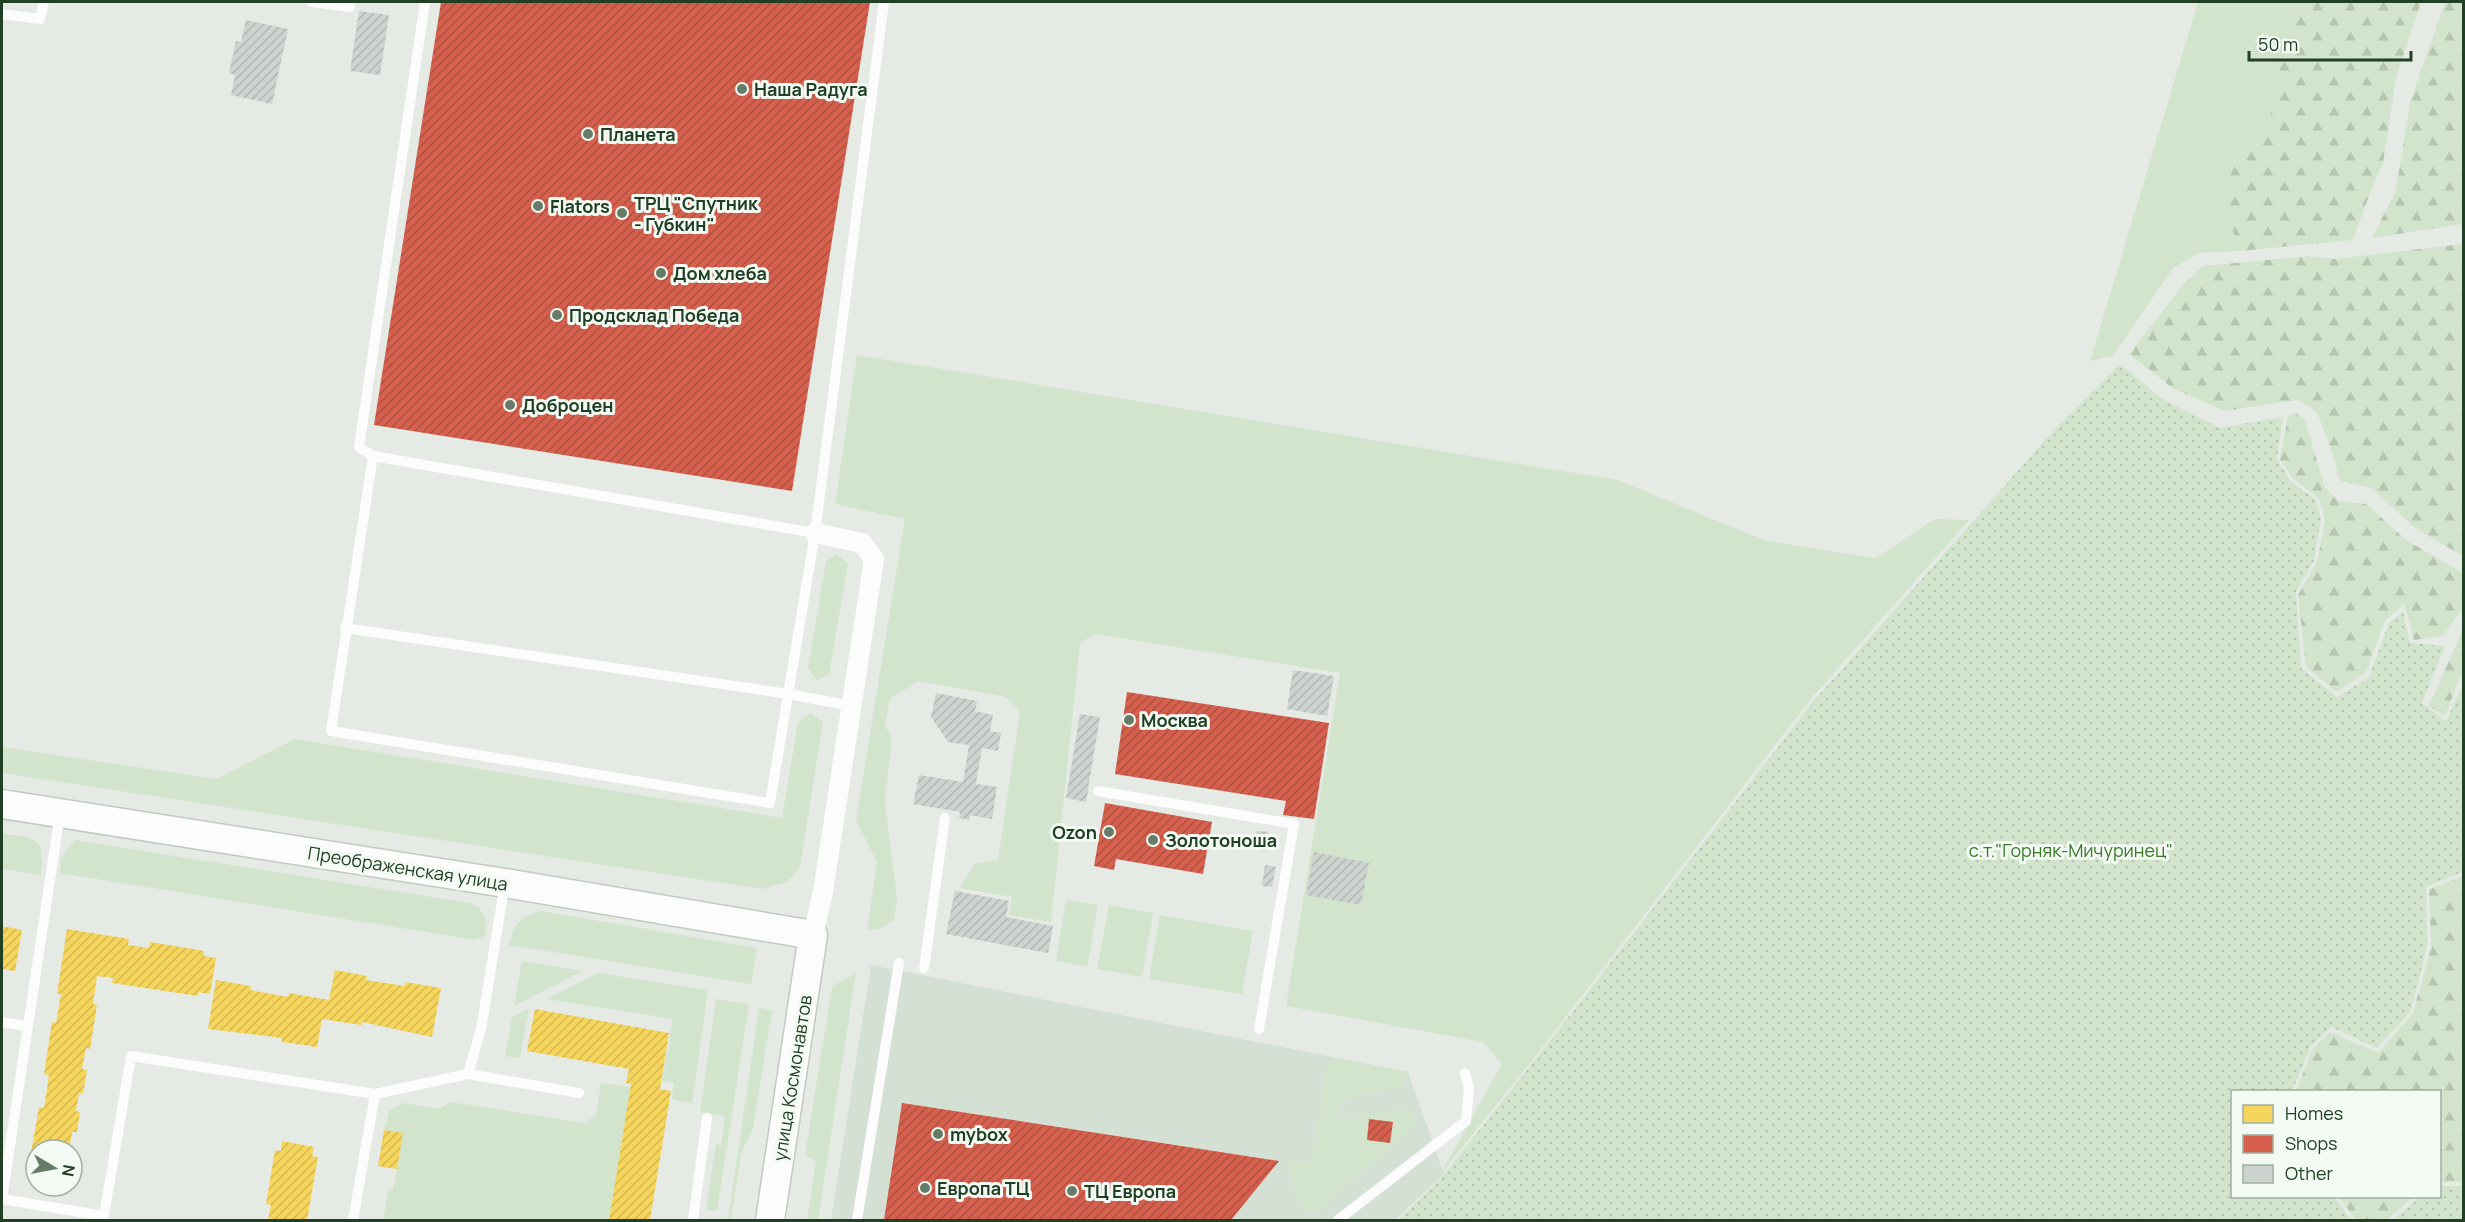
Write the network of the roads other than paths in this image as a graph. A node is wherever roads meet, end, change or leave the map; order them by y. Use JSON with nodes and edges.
{"nodes":[{"id":1,"x":44,"y":2,"type":"edge"},
{"id":2,"x":312,"y":2,"type":"edge"},
{"id":3,"x":425,"y":2,"type":"edge"},
{"id":4,"x":884,"y":2,"type":"edge"},
{"id":5,"x":350,"y":7,"type":"dead end"},
{"id":6,"x":2,"y":14,"type":"edge"},
{"id":7,"x":373,"y":456,"type":"junction"},
{"id":8,"x":815,"y":533,"type":"junction"},
{"id":9,"x":345,"y":628,"type":"junction"},
{"id":10,"x":789,"y":694,"type":"junction"},
{"id":11,"x":851,"y":706,"type":"junction"},
{"id":12,"x":1098,"y":791,"type":"dead end"},
{"id":13,"x":2,"y":804,"type":"edge"},
{"id":14,"x":60,"y":813,"type":"junction"},
{"id":15,"x":945,"y":818,"type":"dead end"},
{"id":16,"x":505,"y":883,"type":"junction"},
{"id":17,"x":813,"y":935,"type":"junction"},
{"id":18,"x":899,"y":963,"type":"dead end"},
{"id":19,"x":924,"y":968,"type":"dead end"},
{"id":20,"x":2,"y":1022,"type":"edge"},
{"id":21,"x":26,"y":1026,"type":"junction"},
{"id":22,"x":1259,"y":1029,"type":"dead end"},
{"id":23,"x":1466,"y":1073,"type":"dead end"},
{"id":24,"x":468,"y":1074,"type":"junction"},
{"id":25,"x":579,"y":1093,"type":"dead end"},
{"id":26,"x":375,"y":1094,"type":"junction"},
{"id":27,"x":707,"y":1118,"type":"dead end"},
{"id":28,"x":2,"y":1199,"type":"edge"},
{"id":29,"x":353,"y":1221,"type":"edge"},
{"id":30,"x":693,"y":1221,"type":"edge"},
{"id":31,"x":770,"y":1221,"type":"edge"},
{"id":32,"x":857,"y":1221,"type":"edge"},
{"id":33,"x":1338,"y":1221,"type":"edge"}],
"edges":[{"from":1,"to":6,"type":"lane"},
{"from":2,"to":5,"type":"lane"},
{"from":3,"to":7,"type":"lane"},
{"from":4,"to":8,"type":"lane"},
{"from":7,"to":8,"type":"lane"},
{"from":7,"to":9,"type":"lane"},
{"from":8,"to":10,"type":"lane"},
{"from":8,"to":11,"type":"street"},
{"from":9,"to":10,"type":"lane"},
{"from":9,"to":10,"type":"lane"},
{"from":10,"to":11,"type":"lane"},
{"from":11,"to":17,"type":"street"},
{"from":12,"to":22,"type":"lane"},
{"from":13,"to":14,"type":"main road","name":"Преображенская улица"},
{"from":14,"to":16,"type":"main road","name":"Преображенская улица"},
{"from":14,"to":21,"type":"lane"},
{"from":15,"to":19,"type":"lane"},
{"from":16,"to":17,"type":"main road","name":"Преображенская улица"},
{"from":16,"to":24,"type":"lane"},
{"from":17,"to":31,"type":"main road","name":"улица Космонавтов"},
{"from":18,"to":32,"type":"lane"},
{"from":20,"to":21,"type":"lane"},
{"from":21,"to":28,"type":"lane"},
{"from":23,"to":33,"type":"lane"},
{"from":24,"to":25,"type":"lane"},
{"from":24,"to":26,"type":"lane"},
{"from":26,"to":28,"type":"lane"},
{"from":26,"to":29,"type":"lane"},
{"from":27,"to":30,"type":"lane"}]}
